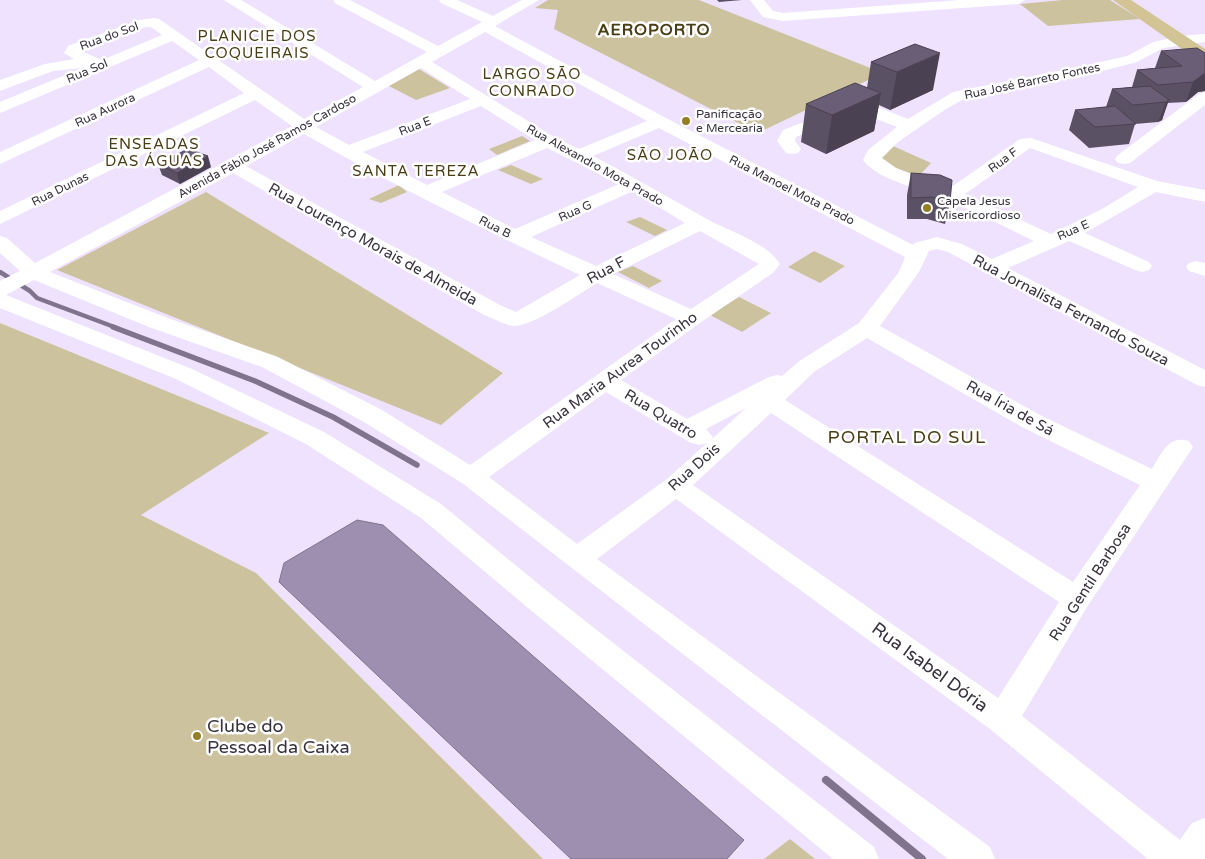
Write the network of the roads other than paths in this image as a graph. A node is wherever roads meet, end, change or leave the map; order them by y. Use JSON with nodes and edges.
{"nodes":[{"id":1,"x":231,"y":0,"type":"edge"},
{"id":2,"x":340,"y":0,"type":"edge"},
{"id":3,"x":446,"y":0,"type":"edge"},
{"id":4,"x":532,"y":0,"type":"edge"},
{"id":5,"x":757,"y":0,"type":"edge"},
{"id":6,"x":840,"y":0,"type":"edge"},
{"id":7,"x":1009,"y":0,"type":"edge"},
{"id":8,"x":1122,"y":0,"type":"edge"},
{"id":9,"x":1128,"y":0,"type":"edge"},
{"id":10,"x":1149,"y":0,"type":"edge"},
{"id":11,"x":852,"y":12,"type":"junction"},
{"id":12,"x":149,"y":22,"type":"joint"},
{"id":13,"x":1181,"y":22,"type":"dead end"},
{"id":14,"x":488,"y":24,"type":"junction"},
{"id":15,"x":174,"y":35,"type":"junction"},
{"id":16,"x":1205,"y":38,"type":"edge"},
{"id":17,"x":1180,"y":40,"type":"junction"},
{"id":18,"x":438,"y":52,"type":"junction"},
{"id":19,"x":1205,"y":57,"type":"edge"},
{"id":20,"x":210,"y":61,"type":"junction"},
{"id":21,"x":422,"y":62,"type":"junction"},
{"id":22,"x":97,"y":63,"type":"junction"},
{"id":23,"x":0,"y":86,"type":"edge"},
{"id":24,"x":374,"y":87,"type":"junction"},
{"id":25,"x":256,"y":93,"type":"junction"},
{"id":26,"x":482,"y":100,"type":"junction"},
{"id":27,"x":1203,"y":101,"type":"edge"},
{"id":28,"x":0,"y":108,"type":"edge"},
{"id":29,"x":660,"y":122,"type":"junction"},
{"id":30,"x":902,"y":124,"type":"junction"},
{"id":31,"x":304,"y":127,"type":"junction"},
{"id":32,"x":548,"y":141,"type":"junction"},
{"id":33,"x":792,"y":149,"type":"dead end"},
{"id":34,"x":348,"y":152,"type":"junction"},
{"id":35,"x":578,"y":156,"type":"junction"},
{"id":36,"x":0,"y":159,"type":"edge"},
{"id":37,"x":1124,"y":159,"type":"dead end"},
{"id":38,"x":233,"y":166,"type":"junction"},
{"id":39,"x":634,"y":184,"type":"junction"},
{"id":40,"x":1153,"y":186,"type":"junction"},
{"id":41,"x":427,"y":192,"type":"junction"},
{"id":42,"x":952,"y":195,"type":"junction"},
{"id":43,"x":1205,"y":196,"type":"edge"},
{"id":44,"x":0,"y":218,"type":"edge"},
{"id":45,"x":700,"y":223,"type":"junction"},
{"id":46,"x":1068,"y":234,"type":"junction"},
{"id":47,"x":515,"y":237,"type":"junction"},
{"id":48,"x":1049,"y":241,"type":"junction"},
{"id":49,"x":0,"y":242,"type":"edge"},
{"id":50,"x":916,"y":254,"type":"junction"},
{"id":51,"x":770,"y":264,"type":"joint"},
{"id":52,"x":1142,"y":266,"type":"dead end"},
{"id":53,"x":990,"y":268,"type":"junction"},
{"id":54,"x":31,"y":274,"type":"junction"},
{"id":55,"x":595,"y":275,"type":"junction"},
{"id":56,"x":1,"y":293,"type":"edge"},
{"id":57,"x":692,"y":318,"type":"junction"},
{"id":58,"x":514,"y":319,"type":"joint"},
{"id":59,"x":867,"y":328,"type":"junction"},
{"id":60,"x":806,"y":367,"type":"junction"},
{"id":61,"x":1205,"y":380,"type":"edge"},
{"id":62,"x":606,"y":381,"type":"junction"},
{"id":63,"x":770,"y":401,"type":"junction"},
{"id":64,"x":687,"y":429,"type":"junction"},
{"id":65,"x":716,"y":447,"type":"junction"},
{"id":66,"x":1180,"y":447,"type":"dead end"},
{"id":67,"x":471,"y":477,"type":"junction"},
{"id":68,"x":1156,"y":482,"type":"junction"},
{"id":69,"x":676,"y":486,"type":"junction"},
{"id":70,"x":577,"y":559,"type":"junction"},
{"id":71,"x":1077,"y":599,"type":"junction"},
{"id":72,"x":1002,"y":719,"type":"junction"},
{"id":73,"x":1205,"y":835,"type":"edge"},
{"id":74,"x":861,"y":859,"type":"edge"},
{"id":75,"x":978,"y":859,"type":"edge"},
{"id":76,"x":1176,"y":859,"type":"edge"},
{"id":77,"x":1188,"y":859,"type":"edge"}],
"edges":[{"from":1,"to":24,"type":"street"},
{"from":2,"to":18,"type":"street"},
{"from":3,"to":14,"type":"street","name":"Rua Manoel Mota Prado"},
{"from":4,"to":14,"type":"street","name":"Avenida Fábio José Ramos Cardoso"},
{"from":5,"to":11,"type":"street"},
{"from":6,"to":11,"type":"street"},
{"from":7,"to":11,"type":"street"},
{"from":8,"to":17,"type":"main road"},
{"from":9,"to":10,"type":"main road"},
{"from":12,"to":15,"type":"street","name":"Rua B"},
{"from":12,"to":22,"type":"street","name":"Rua do Sol"},
{"from":13,"to":16,"type":"main road"},
{"from":14,"to":18,"type":"street","name":"Avenida Fábio José Ramos Cardoso"},
{"from":14,"to":29,"type":"street","name":"Rua Manoel Mota Prado"},
{"from":15,"to":20,"type":"street","name":"Rua B"},
{"from":15,"to":22,"type":"street","name":"Rua Sol"},
{"from":16,"to":17,"type":"street","name":"Rua José Barreto Fontes"},
{"from":17,"to":19,"type":"main road"},
{"from":17,"to":30,"type":"street","name":"Rua José Barreto Fontes"},
{"from":18,"to":21,"type":"street","name":"Avenida Fábio José Ramos Cardoso"},
{"from":20,"to":25,"type":"street","name":"Rua B"},
{"from":20,"to":36,"type":"street","name":"Rua Aurora"},
{"from":21,"to":24,"type":"street","name":"Avenida Fábio José Ramos Cardoso"},
{"from":21,"to":26,"type":"street","name":"Rua Alexandro Mota Prado"},
{"from":22,"to":23,"type":"street"},
{"from":22,"to":28,"type":"street","name":"Rua Sol"},
{"from":24,"to":31,"type":"street","name":"Avenida Fábio José Ramos Cardoso"},
{"from":25,"to":31,"type":"street","name":"Rua B"},
{"from":25,"to":44,"type":"street","name":"Rua Dunas"},
{"from":26,"to":32,"type":"street","name":"Rua Alexandro Mota Prado"},
{"from":26,"to":34,"type":"street","name":"Rua E"},
{"from":27,"to":37,"type":"street"},
{"from":29,"to":35,"type":"street"},
{"from":29,"to":50,"type":"street","name":"Rua Manoel Mota Prado"},
{"from":30,"to":33,"type":"street"},
{"from":30,"to":42,"type":"street","name":"Rua José Barreto Fontes"},
{"from":31,"to":34,"type":"street","name":"Rua B"},
{"from":31,"to":38,"type":"street","name":"Avenida Fábio José Ramos Cardoso"},
{"from":32,"to":35,"type":"street","name":"Rua Alexandro Mota Prado"},
{"from":32,"to":41,"type":"street"},
{"from":34,"to":41,"type":"street","name":"Rua B"},
{"from":35,"to":39,"type":"street","name":"Rua Alexandro Mota Prado"},
{"from":38,"to":54,"type":"street","name":"Avenida Fábio José Ramos Cardoso"},
{"from":38,"to":58,"type":"street","name":"Rua Lourenço Morais de Almeida"},
{"from":39,"to":45,"type":"street","name":"Rua Alexandro Mota Prado"},
{"from":39,"to":47,"type":"street","name":"Rua G"},
{"from":40,"to":42,"type":"street","name":"Rua F"},
{"from":40,"to":43,"type":"street"},
{"from":40,"to":46,"type":"street","name":"Rua E"},
{"from":41,"to":47,"type":"street","name":"Rua B"},
{"from":42,"to":48,"type":"street"},
{"from":45,"to":51,"type":"street","name":"Rua Alexandro Mota Prado"},
{"from":45,"to":55,"type":"street","name":"Rua F"},
{"from":46,"to":48,"type":"street","name":"Rua E"},
{"from":46,"to":52,"type":"street"},
{"from":47,"to":55,"type":"street","name":"Rua B"},
{"from":48,"to":53,"type":"street","name":"Rua E"},
{"from":49,"to":54,"type":"street"},
{"from":50,"to":53,"type":"street","name":"Rua Jornalista Fernando Souza"},
{"from":50,"to":59,"type":"street","name":"Rua Dois"},
{"from":51,"to":57,"type":"street","name":"Rua Maria Aurea Tourinho"},
{"from":53,"to":61,"type":"street","name":"Rua Jornalista Fernando Souza"},
{"from":54,"to":56,"type":"street","name":"Avenida Fábio José Ramos Cardoso"},
{"from":54,"to":67,"type":"street"},
{"from":55,"to":57,"type":"street","name":"Rua B"},
{"from":55,"to":58,"type":"street","name":"Rua F"},
{"from":56,"to":74,"type":"street"},
{"from":57,"to":62,"type":"street","name":"Rua Maria Aurea Tourinho"},
{"from":59,"to":60,"type":"street","name":"Rua Dois"},
{"from":59,"to":68,"type":"street","name":"Rua Íria de Sá"},
{"from":60,"to":63,"type":"street","name":"Rua Dois"},
{"from":60,"to":64,"type":"street","name":"Rua Dois"},
{"from":62,"to":64,"type":"street","name":"Rua Quatro"},
{"from":62,"to":67,"type":"street","name":"Rua Maria Aurea Tourinho"},
{"from":63,"to":65,"type":"street","name":"Rua Dois"},
{"from":63,"to":71,"type":"street"},
{"from":64,"to":65,"type":"street","name":"Rua Quatro"},
{"from":65,"to":69,"type":"street","name":"Rua Dois"},
{"from":66,"to":68,"type":"street","name":"Rua Gentil Barbosa"},
{"from":67,"to":70,"type":"street"},
{"from":68,"to":71,"type":"street","name":"Rua Gentil Barbosa"},
{"from":69,"to":70,"type":"street","name":"Rua Dois"},
{"from":69,"to":72,"type":"street","name":"Rua Isabel Dória"},
{"from":70,"to":75,"type":"street"},
{"from":71,"to":72,"type":"street","name":"Rua Gentil Barbosa"},
{"from":72,"to":76,"type":"street","name":"Rua Isabel Dória"},
{"from":73,"to":77,"type":"street"}]}
